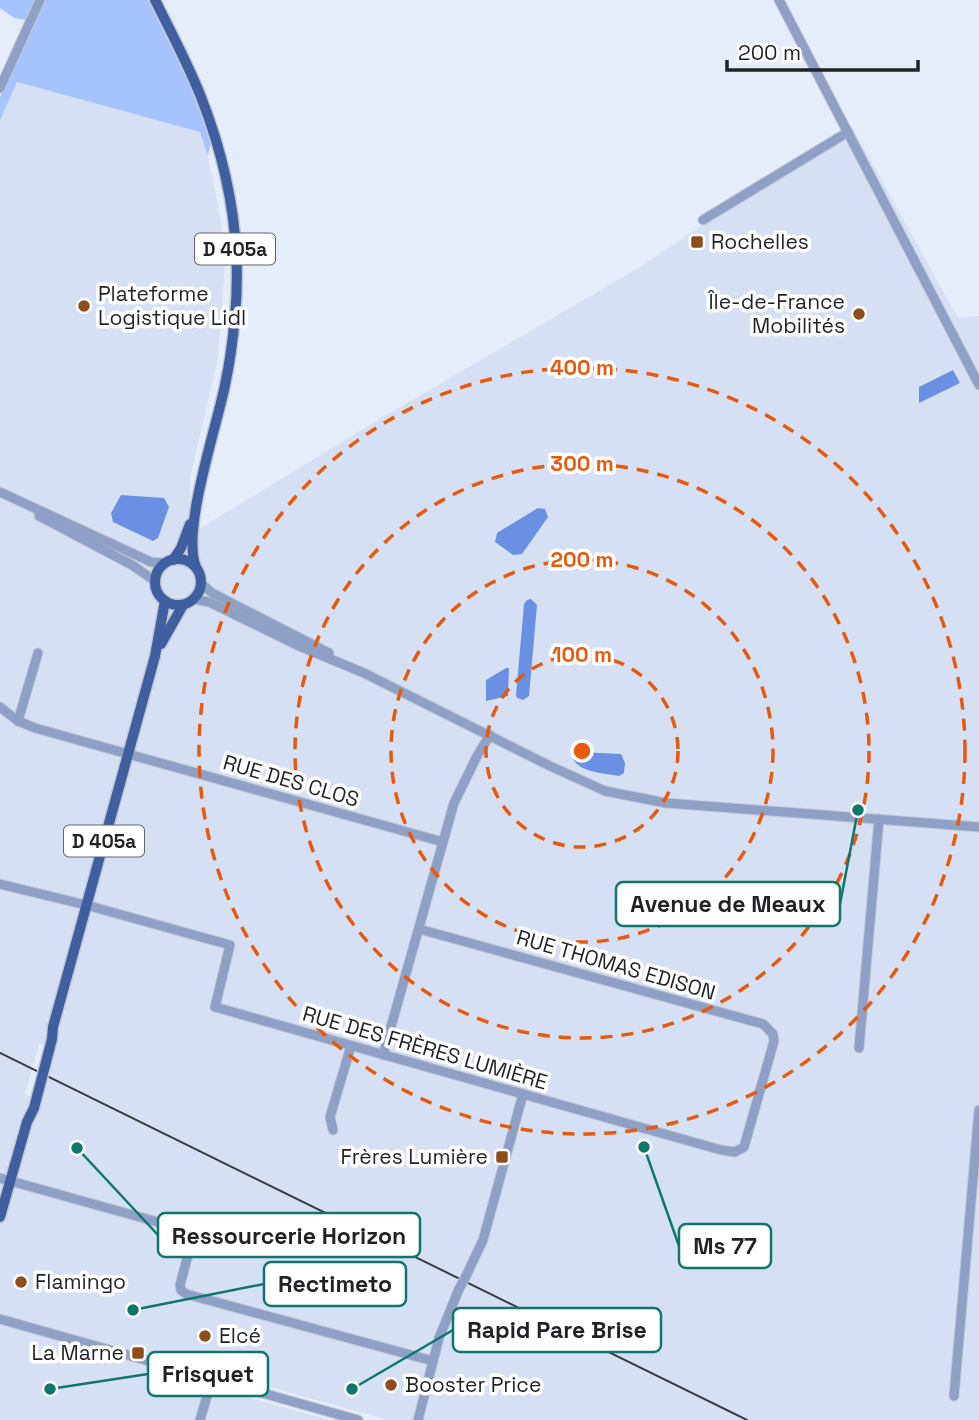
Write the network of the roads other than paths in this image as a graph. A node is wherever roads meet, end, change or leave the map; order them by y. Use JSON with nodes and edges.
{"nodes":[{"id":1,"x":40,"y":0,"type":"edge"},
{"id":2,"x":155,"y":0,"type":"edge"},
{"id":3,"x":779,"y":0,"type":"edge"},
{"id":4,"x":0,"y":88,"type":"edge"},
{"id":5,"x":848,"y":132,"type":"junction"},
{"id":6,"x":703,"y":220,"type":"dead end"},
{"id":7,"x":979,"y":385,"type":"edge"},
{"id":8,"x":0,"y":494,"type":"edge"},
{"id":9,"x":196,"y":508,"type":"junction"},
{"id":10,"x":169,"y":562,"type":"junction"},
{"id":11,"x":196,"y":567,"type":"junction"},
{"id":12,"x":155,"y":581,"type":"junction"},
{"id":13,"x":202,"y":584,"type":"junction"},
{"id":14,"x":194,"y":599,"type":"junction"},
{"id":15,"x":165,"y":601,"type":"junction"},
{"id":16,"x":183,"y":605,"type":"junction"},
{"id":17,"x":38,"y":653,"type":"dead end"},
{"id":18,"x":155,"y":656,"type":"junction"},
{"id":19,"x":364,"y":673,"type":"junction"},
{"id":20,"x":0,"y":707,"type":"edge"},
{"id":21,"x":18,"y":721,"type":"junction"},
{"id":22,"x":490,"y":735,"type":"junction"},
{"id":23,"x":129,"y":754,"type":"junction"},
{"id":24,"x":878,"y":819,"type":"junction"},
{"id":25,"x":979,"y":827,"type":"edge"},
{"id":26,"x":443,"y":842,"type":"junction"},
{"id":27,"x":0,"y":884,"type":"edge"},
{"id":28,"x":86,"y":905,"type":"junction"},
{"id":29,"x":419,"y":929,"type":"junction"},
{"id":30,"x":351,"y":1046,"type":"junction"},
{"id":31,"x":859,"y":1048,"type":"dead end"},
{"id":32,"x":383,"y":1055,"type":"junction"},
{"id":33,"x":769,"y":1062,"type":"joint"},
{"id":34,"x":523,"y":1094,"type":"junction"},
{"id":35,"x":979,"y":1110,"type":"edge"},
{"id":36,"x":333,"y":1130,"type":"dead end"},
{"id":37,"x":5,"y":1179,"type":"edge"},
{"id":38,"x":0,"y":1217,"type":"edge"},
{"id":39,"x":0,"y":1320,"type":"edge"},
{"id":40,"x":433,"y":1361,"type":"junction"},
{"id":41,"x":212,"y":1379,"type":"junction"},
{"id":42,"x":954,"y":1396,"type":"dead end"},
{"id":43,"x":201,"y":1420,"type":"edge"},
{"id":44,"x":358,"y":1420,"type":"edge"},
{"id":45,"x":418,"y":1420,"type":"edge"}],
"edges":[{"from":1,"to":4,"type":"street"},
{"from":2,"to":9,"type":"main road","number":"D 405a"},
{"from":3,"to":5,"type":"street"},
{"from":5,"to":6,"type":"street"},
{"from":5,"to":7,"type":"street"},
{"from":8,"to":10,"type":"street"},
{"from":8,"to":12,"type":"street"},
{"from":9,"to":10,"type":"main road","number":"D 405a"},
{"from":9,"to":11,"type":"main road","number":"D 405a"},
{"from":10,"to":11,"type":"main road"},
{"from":10,"to":12,"type":"main road"},
{"from":11,"to":13,"type":"main road"},
{"from":12,"to":15,"type":"main road"},
{"from":13,"to":14,"type":"main road"},
{"from":13,"to":19,"type":"street"},
{"from":14,"to":16,"type":"main road"},
{"from":14,"to":19,"type":"street"},
{"from":15,"to":16,"type":"main road"},
{"from":15,"to":18,"type":"main road","number":"D 405a"},
{"from":16,"to":18,"type":"main road","number":"D 405a"},
{"from":17,"to":21,"type":"street"},
{"from":18,"to":23,"type":"main road","number":"D 405a"},
{"from":19,"to":22,"type":"street"},
{"from":20,"to":21,"type":"street","name":"RUE DES CLOS"},
{"from":21,"to":23,"type":"street","name":"RUE DES CLOS"},
{"from":22,"to":24,"type":"street"},
{"from":22,"to":26,"type":"street"},
{"from":23,"to":26,"type":"street","name":"RUE DES CLOS"},
{"from":23,"to":28,"type":"main road","number":"D 405a"},
{"from":24,"to":25,"type":"street"},
{"from":24,"to":31,"type":"street"},
{"from":26,"to":29,"type":"street"},
{"from":27,"to":28,"type":"street"},
{"from":28,"to":30,"type":"street","name":"RUE DES FRÈRES LUMIÈRE"},
{"from":28,"to":37,"type":"main road","number":"D 405a","bridge":true},
{"from":29,"to":32,"type":"street"},
{"from":29,"to":33,"type":"street","name":"RUE THOMAS EDISON"},
{"from":30,"to":32,"type":"street","name":"RUE DES FRÈRES LUMIÈRE"},
{"from":30,"to":36,"type":"street"},
{"from":32,"to":34,"type":"street","name":"RUE DES FRÈRES LUMIÈRE"},
{"from":33,"to":34,"type":"street","name":"RUE DES FRÈRES LUMIÈRE"},
{"from":34,"to":40,"type":"street","bridge":true},
{"from":35,"to":42,"type":"street"},
{"from":37,"to":38,"type":"main road"},
{"from":37,"to":40,"type":"street"},
{"from":39,"to":41,"type":"street"},
{"from":40,"to":45,"type":"street"},
{"from":41,"to":43,"type":"street"},
{"from":41,"to":44,"type":"street"}]}
